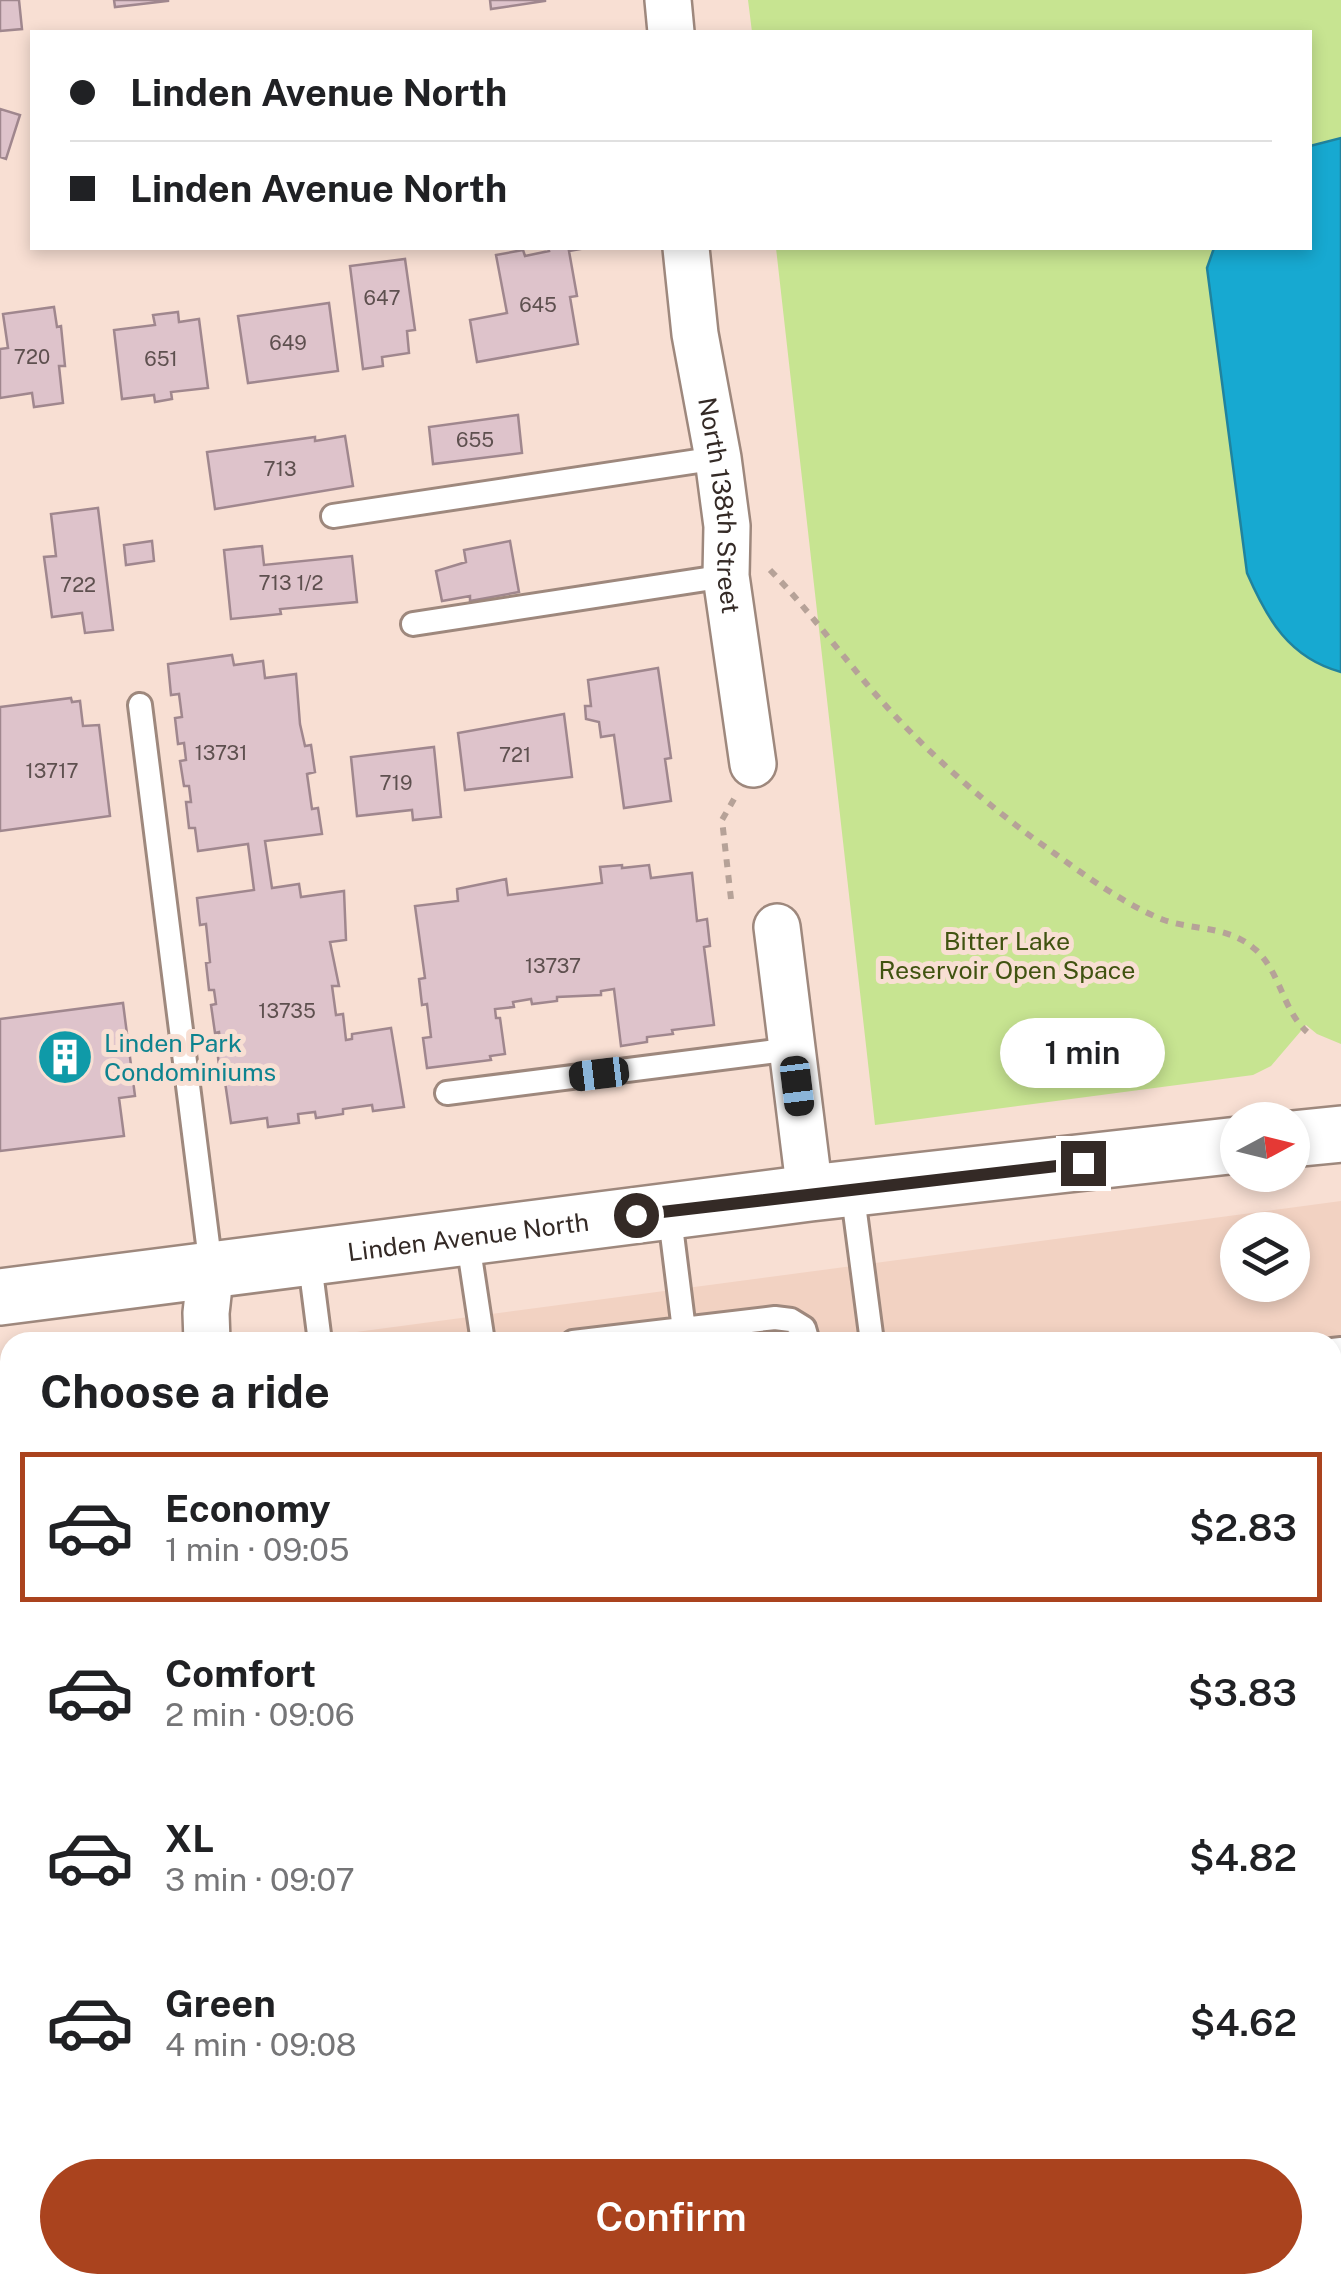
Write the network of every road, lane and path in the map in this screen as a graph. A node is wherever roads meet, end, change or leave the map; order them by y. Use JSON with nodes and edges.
{"nodes":[{"id":1,"x":668,"y":0,"type":"edge"},
{"id":2,"x":671,"y":30,"type":"edge"},
{"id":3,"x":686,"y":250,"type":"edge"},
{"id":4,"x":718,"y":458,"type":"junction"},
{"id":5,"x":333,"y":516,"type":"dead end"},
{"id":6,"x":727,"y":526,"type":"junction"},
{"id":7,"x":726,"y":576,"type":"junction"},
{"id":8,"x":413,"y":624,"type":"dead end"},
{"id":9,"x":140,"y":706,"type":"dead end"},
{"id":10,"x":753,"y":764,"type":"joint"},
{"id":11,"x":731,"y":899,"type":"dead end"},
{"id":12,"x":777,"y":927,"type":"dead end"},
{"id":13,"x":1308,"y":1032,"type":"dead end"},
{"id":14,"x":792,"y":1049,"type":"junction"},
{"id":15,"x":447,"y":1093,"type":"dead end"},
{"id":16,"x":1341,"y":1134,"type":"edge"},
{"id":17,"x":1310,"y":1137,"type":"edge"},
{"id":18,"x":1220,"y":1147,"type":"edge"},
{"id":19,"x":831,"y":1191,"type":"junction"},
{"id":20,"x":670,"y":1210,"type":"junction"},
{"id":21,"x":467,"y":1236,"type":"junction"},
{"id":22,"x":309,"y":1256,"type":"junction"},
{"id":23,"x":212,"y":1268,"type":"junction"},
{"id":24,"x":0,"y":1297,"type":"edge"},
{"id":25,"x":684,"y":1330,"type":"junction"},
{"id":26,"x":207,"y":1332,"type":"edge"},
{"id":27,"x":319,"y":1332,"type":"edge"},
{"id":28,"x":481,"y":1332,"type":"edge"},
{"id":29,"x":666,"y":1332,"type":"edge"},
{"id":30,"x":805,"y":1332,"type":"edge"},
{"id":31,"x":869,"y":1332,"type":"edge"}],
"edges":[{"from":1,"to":2,"type":"street"},
{"from":3,"to":4,"type":"street","name":"North 138th Street"},
{"from":4,"to":5,"type":"lane"},
{"from":4,"to":6,"type":"street","name":"North 138th Street"},
{"from":6,"to":7,"type":"street","name":"North 138th Street"},
{"from":6,"to":13,"type":"path"},
{"from":7,"to":8,"type":"lane"},
{"from":7,"to":10,"type":"street","name":"North 138th Street"},
{"from":9,"to":23,"type":"lane"},
{"from":10,"to":11,"type":"path"},
{"from":12,"to":14,"type":"street"},
{"from":14,"to":15,"type":"lane"},
{"from":14,"to":19,"type":"street"},
{"from":16,"to":17,"type":"street"},
{"from":18,"to":19,"type":"street","name":"Linden Avenue North"},
{"from":19,"to":20,"type":"street","name":"Linden Avenue North"},
{"from":19,"to":31,"type":"lane"},
{"from":20,"to":21,"type":"street","name":"Linden Avenue North"},
{"from":20,"to":25,"type":"lane"},
{"from":21,"to":22,"type":"street","name":"Linden Avenue North"},
{"from":21,"to":28,"type":"lane"},
{"from":22,"to":23,"type":"street","name":"Linden Avenue North"},
{"from":22,"to":27,"type":"lane"},
{"from":23,"to":24,"type":"street","name":"Linden Avenue North"},
{"from":23,"to":26,"type":"street"},
{"from":25,"to":29,"type":"lane"},
{"from":25,"to":30,"type":"lane"}]}
